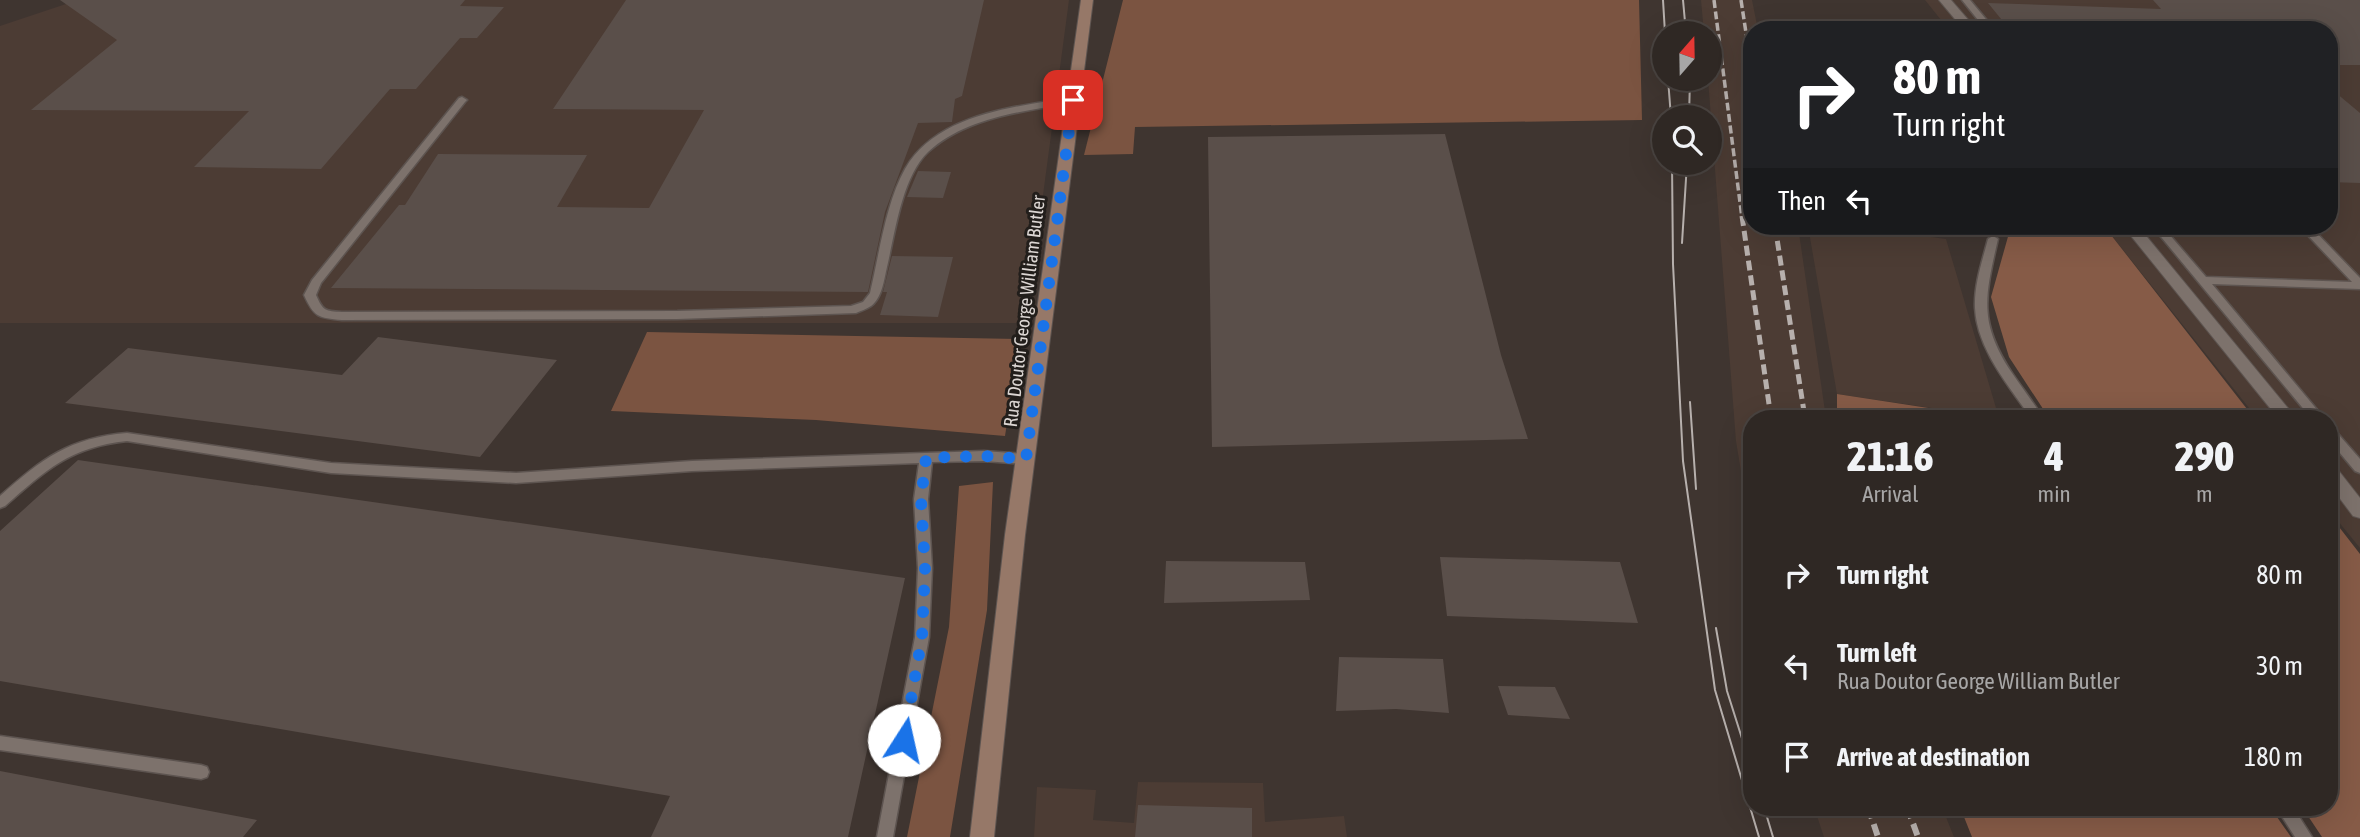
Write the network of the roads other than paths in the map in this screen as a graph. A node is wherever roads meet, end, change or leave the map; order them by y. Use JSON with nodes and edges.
{"nodes":[{"id":1,"x":1087,"y":0,"type":"edge"},
{"id":2,"x":1945,"y":0,"type":"edge"},
{"id":3,"x":1966,"y":0,"type":"edge"},
{"id":4,"x":1963,"y":21,"type":"edge"},
{"id":5,"x":1984,"y":21,"type":"edge"},
{"id":6,"x":462,"y":100,"type":"dead end"},
{"id":7,"x":1073,"y":100,"type":"junction"},
{"id":8,"x":2137,"y":235,"type":"edge"},
{"id":9,"x":2165,"y":235,"type":"edge"},
{"id":10,"x":2313,"y":235,"type":"edge"},
{"id":11,"x":1993,"y":239,"type":"dead end"},
{"id":12,"x":2203,"y":280,"type":"junction"},
{"id":13,"x":2360,"y":285,"type":"edge"},
{"id":14,"x":2032,"y":410,"type":"edge"},
{"id":15,"x":2280,"y":410,"type":"edge"},
{"id":16,"x":2311,"y":410,"type":"edge"},
{"id":17,"x":2338,"y":442,"type":"edge"},
{"id":18,"x":926,"y":458,"type":"junction"},
{"id":19,"x":1026,"y":459,"type":"junction"},
{"id":20,"x":2360,"y":468,"type":"edge"},
{"id":21,"x":2338,"y":483,"type":"edge"},
{"id":22,"x":0,"y":503,"type":"edge"},
{"id":23,"x":2360,"y":511,"type":"edge"},
{"id":24,"x":0,"y":743,"type":"edge"},
{"id":25,"x":201,"y":772,"type":"dead end"},
{"id":26,"x":2290,"y":816,"type":"edge"},
{"id":27,"x":885,"y":837,"type":"edge"},
{"id":28,"x":982,"y":837,"type":"edge"},
{"id":29,"x":2304,"y":837,"type":"edge"}],
"edges":[{"from":1,"to":7,"type":"street","name":"Rua Doutor George William Butler"},
{"from":2,"to":4,"type":"street"},
{"from":3,"to":5,"type":"lane"},
{"from":6,"to":7,"type":"lane"},
{"from":7,"to":19,"type":"street","name":"Rua Doutor George William Butler"},
{"from":8,"to":15,"type":"street"},
{"from":9,"to":12,"type":"lane"},
{"from":10,"to":13,"type":"lane"},
{"from":11,"to":14,"type":"lane"},
{"from":12,"to":13,"type":"lane"},
{"from":12,"to":16,"type":"lane"},
{"from":17,"to":20,"type":"lane"},
{"from":18,"to":19,"type":"lane"},
{"from":18,"to":22,"type":"lane"},
{"from":18,"to":27,"type":"lane"},
{"from":19,"to":28,"type":"street","name":"Rua Doutor George William Butler"},
{"from":21,"to":23,"type":"street"},
{"from":24,"to":25,"type":"lane"},
{"from":26,"to":29,"type":"lane"}]}
